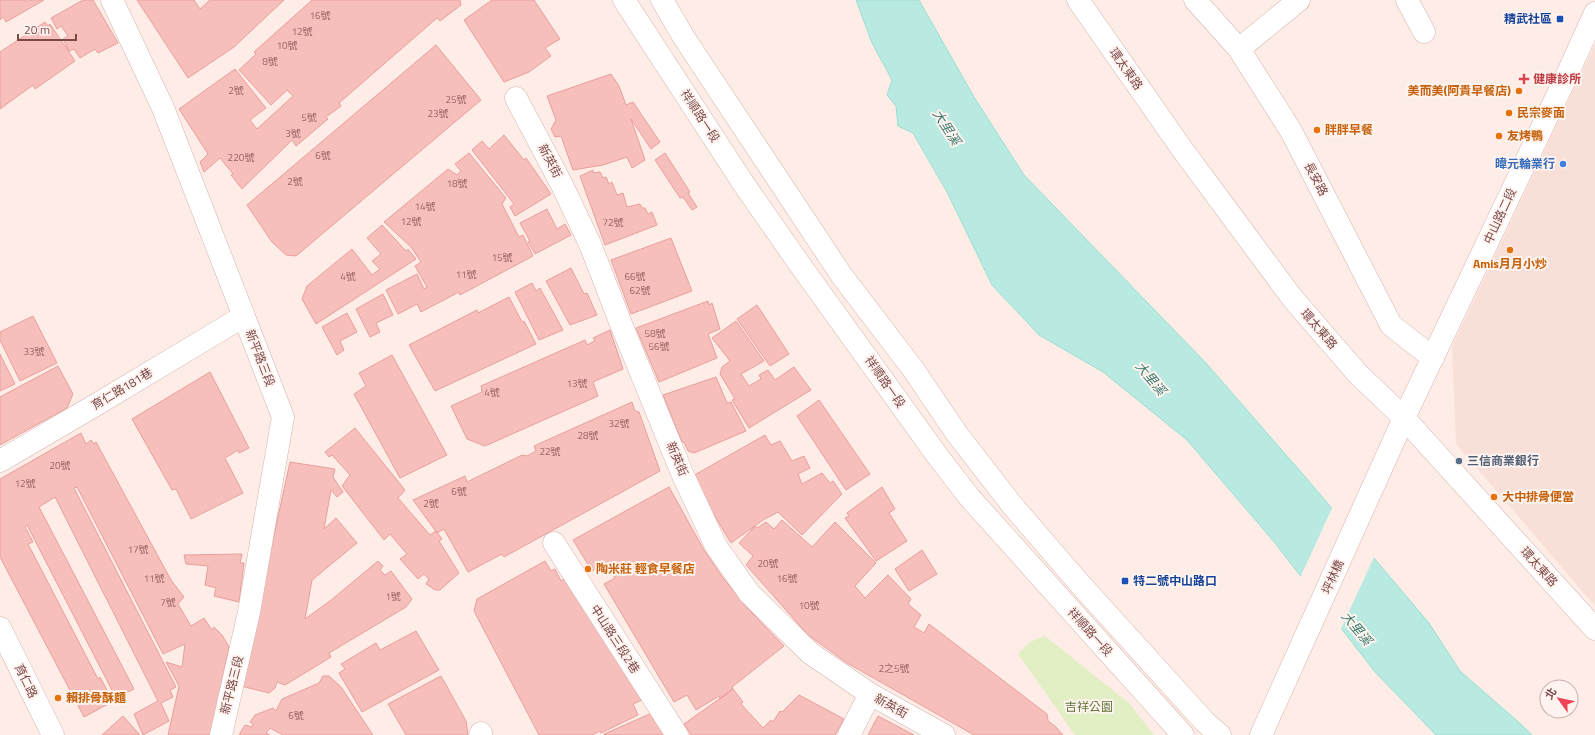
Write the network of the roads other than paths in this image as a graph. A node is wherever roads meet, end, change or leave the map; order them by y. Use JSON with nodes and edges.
{"nodes":[{"id":1,"x":112,"y":0,"type":"edge"},
{"id":2,"x":624,"y":0,"type":"edge"},
{"id":3,"x":662,"y":0,"type":"edge"},
{"id":4,"x":1078,"y":0,"type":"edge"},
{"id":5,"x":1195,"y":0,"type":"edge"},
{"id":6,"x":1299,"y":0,"type":"edge"},
{"id":7,"x":1407,"y":0,"type":"edge"},
{"id":8,"x":1595,"y":13,"type":"edge"},
{"id":9,"x":1424,"y":32,"type":"dead end"},
{"id":10,"x":1239,"y":49,"type":"junction"},
{"id":11,"x":516,"y":98,"type":"dead end"},
{"id":12,"x":244,"y":316,"type":"junction"},
{"id":13,"x":1433,"y":358,"type":"junction"},
{"id":14,"x":1404,"y":418,"type":"junction"},
{"id":15,"x":0,"y":461,"type":"edge"},
{"id":16,"x":554,"y":543,"type":"dead end"},
{"id":17,"x":0,"y":628,"type":"edge"},
{"id":18,"x":1595,"y":629,"type":"edge"},
{"id":19,"x":870,"y":694,"type":"junction"},
{"id":20,"x":53,"y":735,"type":"edge"},
{"id":21,"x":221,"y":735,"type":"edge"},
{"id":22,"x":676,"y":735,"type":"edge"},
{"id":23,"x":849,"y":735,"type":"edge"},
{"id":24,"x":944,"y":735,"type":"edge"},
{"id":25,"x":1183,"y":735,"type":"edge"},
{"id":26,"x":1220,"y":735,"type":"edge"},
{"id":27,"x":1261,"y":735,"type":"edge"}],
"edges":[{"from":1,"to":12,"type":"street","name":"新平路三段"},
{"from":2,"to":25,"type":"street","name":"祥順路一段"},
{"from":3,"to":26,"type":"street","name":"祥順路一段"},
{"from":4,"to":14,"type":"street","name":"環太東路"},
{"from":5,"to":10,"type":"street","name":"長安路"},
{"from":6,"to":10,"type":"street"},
{"from":7,"to":9,"type":"street"},
{"from":8,"to":13,"type":"street","name":"中山路二段"},
{"from":10,"to":13,"type":"street","name":"長安路"},
{"from":11,"to":19,"type":"street","name":"新英街"},
{"from":12,"to":15,"type":"street","name":"育仁路181巷"},
{"from":12,"to":21,"type":"street","name":"新平路三段"},
{"from":13,"to":14,"type":"street","name":"中山路二段"},
{"from":14,"to":18,"type":"street","name":"環太東路"},
{"from":14,"to":27,"type":"street","name":"坪林橋"},
{"from":16,"to":22,"type":"street","name":"中山路三段2巷"},
{"from":17,"to":20,"type":"street","name":"育仁路"},
{"from":19,"to":23,"type":"street"},
{"from":19,"to":24,"type":"street","name":"新英街"}]}
